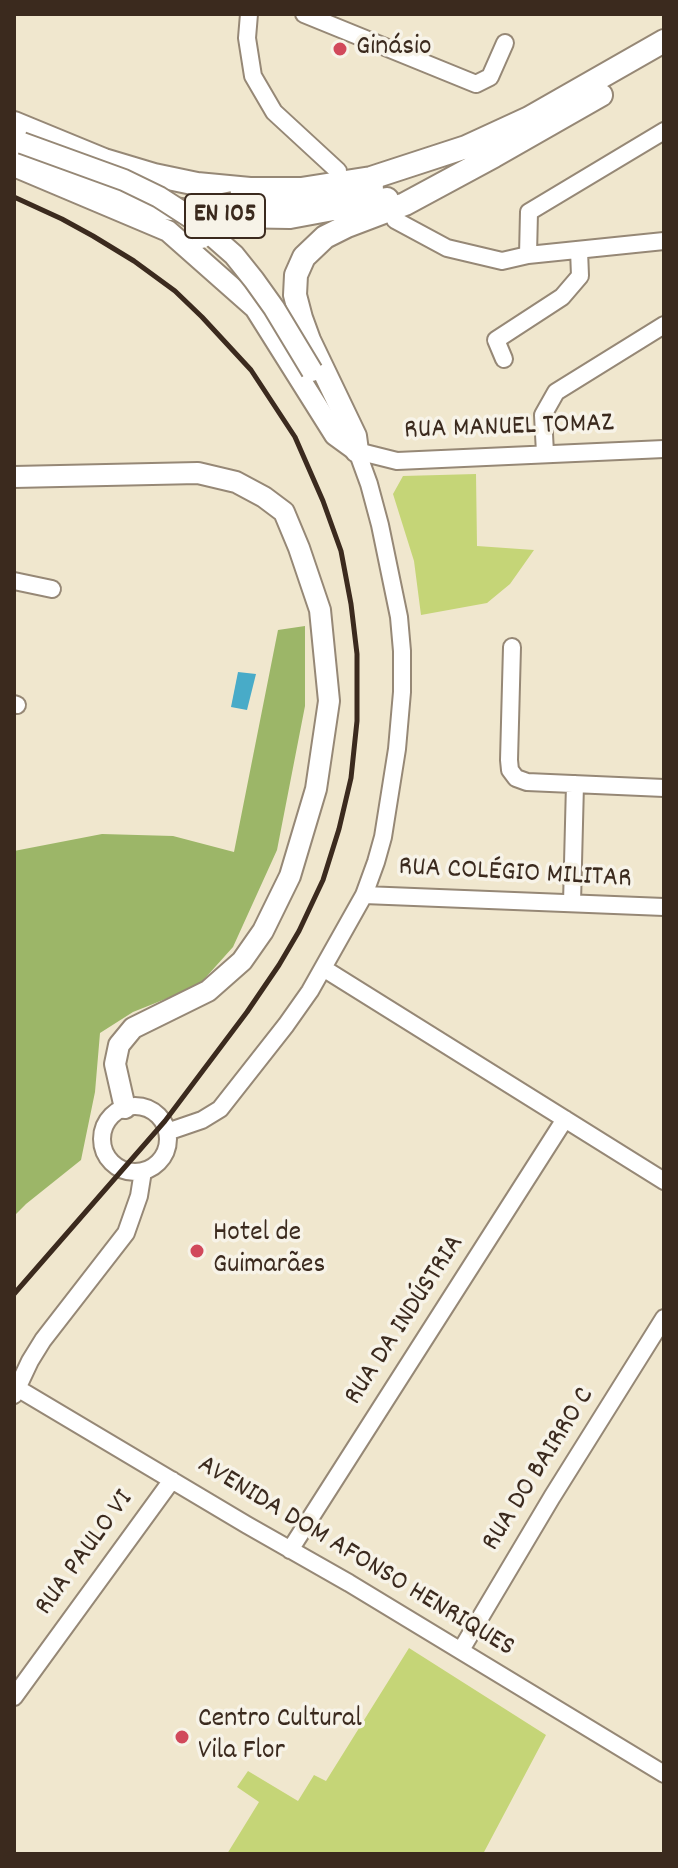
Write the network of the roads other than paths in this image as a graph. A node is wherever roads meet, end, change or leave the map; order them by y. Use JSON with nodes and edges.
{"nodes":[{"id":1,"x":249,"y":14,"type":"edge"},
{"id":2,"x":304,"y":14,"type":"edge"},
{"id":3,"x":664,"y":41,"type":"edge"},
{"id":4,"x":505,"y":43,"type":"dead end"},
{"id":5,"x":664,"y":58,"type":"edge"},
{"id":6,"x":664,"y":131,"type":"edge"},
{"id":7,"x":16,"y":139,"type":"edge"},
{"id":8,"x":422,"y":163,"type":"junction"},
{"id":9,"x":14,"y":166,"type":"edge"},
{"id":10,"x":338,"y":171,"type":"dead end"},
{"id":11,"x":442,"y":185,"type":"junction"},
{"id":12,"x":395,"y":220,"type":"dead end"},
{"id":13,"x":664,"y":241,"type":"edge"},
{"id":14,"x":579,"y":250,"type":"junction"},
{"id":15,"x":528,"y":255,"type":"junction"},
{"id":16,"x":254,"y":307,"type":"junction"},
{"id":17,"x":664,"y":325,"type":"edge"},
{"id":18,"x":504,"y":359,"type":"dead end"},
{"id":19,"x":664,"y":449,"type":"edge"},
{"id":20,"x":357,"y":451,"type":"junction"},
{"id":21,"x":545,"y":453,"type":"junction"},
{"id":22,"x":14,"y":477,"type":"edge"},
{"id":23,"x":14,"y":581,"type":"edge"},
{"id":24,"x":52,"y":589,"type":"dead end"},
{"id":25,"x":512,"y":647,"type":"dead end"},
{"id":26,"x":575,"y":784,"type":"junction"},
{"id":27,"x":664,"y":788,"type":"edge"},
{"id":28,"x":364,"y":895,"type":"junction"},
{"id":29,"x":572,"y":903,"type":"junction"},
{"id":30,"x":664,"y":907,"type":"edge"},
{"id":31,"x":323,"y":968,"type":"junction"},
{"id":32,"x":125,"y":1108,"type":"junction"},
{"id":33,"x":565,"y":1119,"type":"junction"},
{"id":34,"x":167,"y":1132,"type":"junction"},
{"id":35,"x":143,"y":1171,"type":"junction"},
{"id":36,"x":664,"y":1181,"type":"edge"},
{"id":37,"x":664,"y":1318,"type":"edge"},
{"id":38,"x":16,"y":1392,"type":"edge"},
{"id":39,"x":172,"y":1480,"type":"junction"},
{"id":40,"x":290,"y":1550,"type":"junction"},
{"id":41,"x":461,"y":1650,"type":"junction"},
{"id":42,"x":14,"y":1697,"type":"edge"},
{"id":43,"x":664,"y":1774,"type":"edge"}],
"edges":[{"from":1,"to":10,"type":"street"},
{"from":2,"to":4,"type":"street"},
{"from":3,"to":8,"type":"highway","number":"EN 105"},
{"from":5,"to":11,"type":"highway","number":"EN 105"},
{"from":6,"to":15,"type":"street"},
{"from":7,"to":8,"type":"highway","number":"EN 105"},
{"from":7,"to":11,"type":"highway","number":"EN 105"},
{"from":7,"to":20,"type":"main road","bridge":true},
{"from":8,"to":16,"type":"main road","bridge":true},
{"from":9,"to":16,"type":"main road"},
{"from":11,"to":20,"type":"highway"},
{"from":12,"to":15,"type":"street"},
{"from":13,"to":14,"type":"street"},
{"from":14,"to":15,"type":"street"},
{"from":14,"to":18,"type":"street"},
{"from":16,"to":20,"type":"main road"},
{"from":17,"to":21,"type":"street"},
{"from":19,"to":21,"type":"street","name":"RUA MANUEL TOMAZ"},
{"from":20,"to":21,"type":"street","name":"RUA MANUEL TOMAZ"},
{"from":20,"to":28,"type":"street"},
{"from":22,"to":32,"type":"main road"},
{"from":23,"to":24,"type":"street"},
{"from":25,"to":26,"type":"street"},
{"from":26,"to":27,"type":"street"},
{"from":26,"to":29,"type":"street"},
{"from":28,"to":29,"type":"street","name":"RUA COLÉGIO MILITAR"},
{"from":28,"to":31,"type":"street"},
{"from":29,"to":30,"type":"street","name":"RUA COLÉGIO MILITAR"},
{"from":31,"to":33,"type":"street"},
{"from":31,"to":34,"type":"street"},
{"from":32,"to":34,"type":"street"},
{"from":32,"to":35,"type":"street"},
{"from":33,"to":36,"type":"street"},
{"from":33,"to":40,"type":"street","name":"RUA DA INDÚSTRIA"},
{"from":34,"to":35,"type":"street"},
{"from":35,"to":38,"type":"street"},
{"from":37,"to":41,"type":"street","name":"RUA DO BAIRRO C"},
{"from":38,"to":39,"type":"street","name":"AVENIDA DOM AFONSO HENRIQUES"},
{"from":39,"to":40,"type":"street","name":"AVENIDA DOM AFONSO HENRIQUES"},
{"from":39,"to":42,"type":"street","name":"RUA PAULO VI"},
{"from":40,"to":41,"type":"street","name":"AVENIDA DOM AFONSO HENRIQUES"},
{"from":41,"to":43,"type":"street","name":"AVENIDA DOM AFONSO HENRIQUES"}]}
